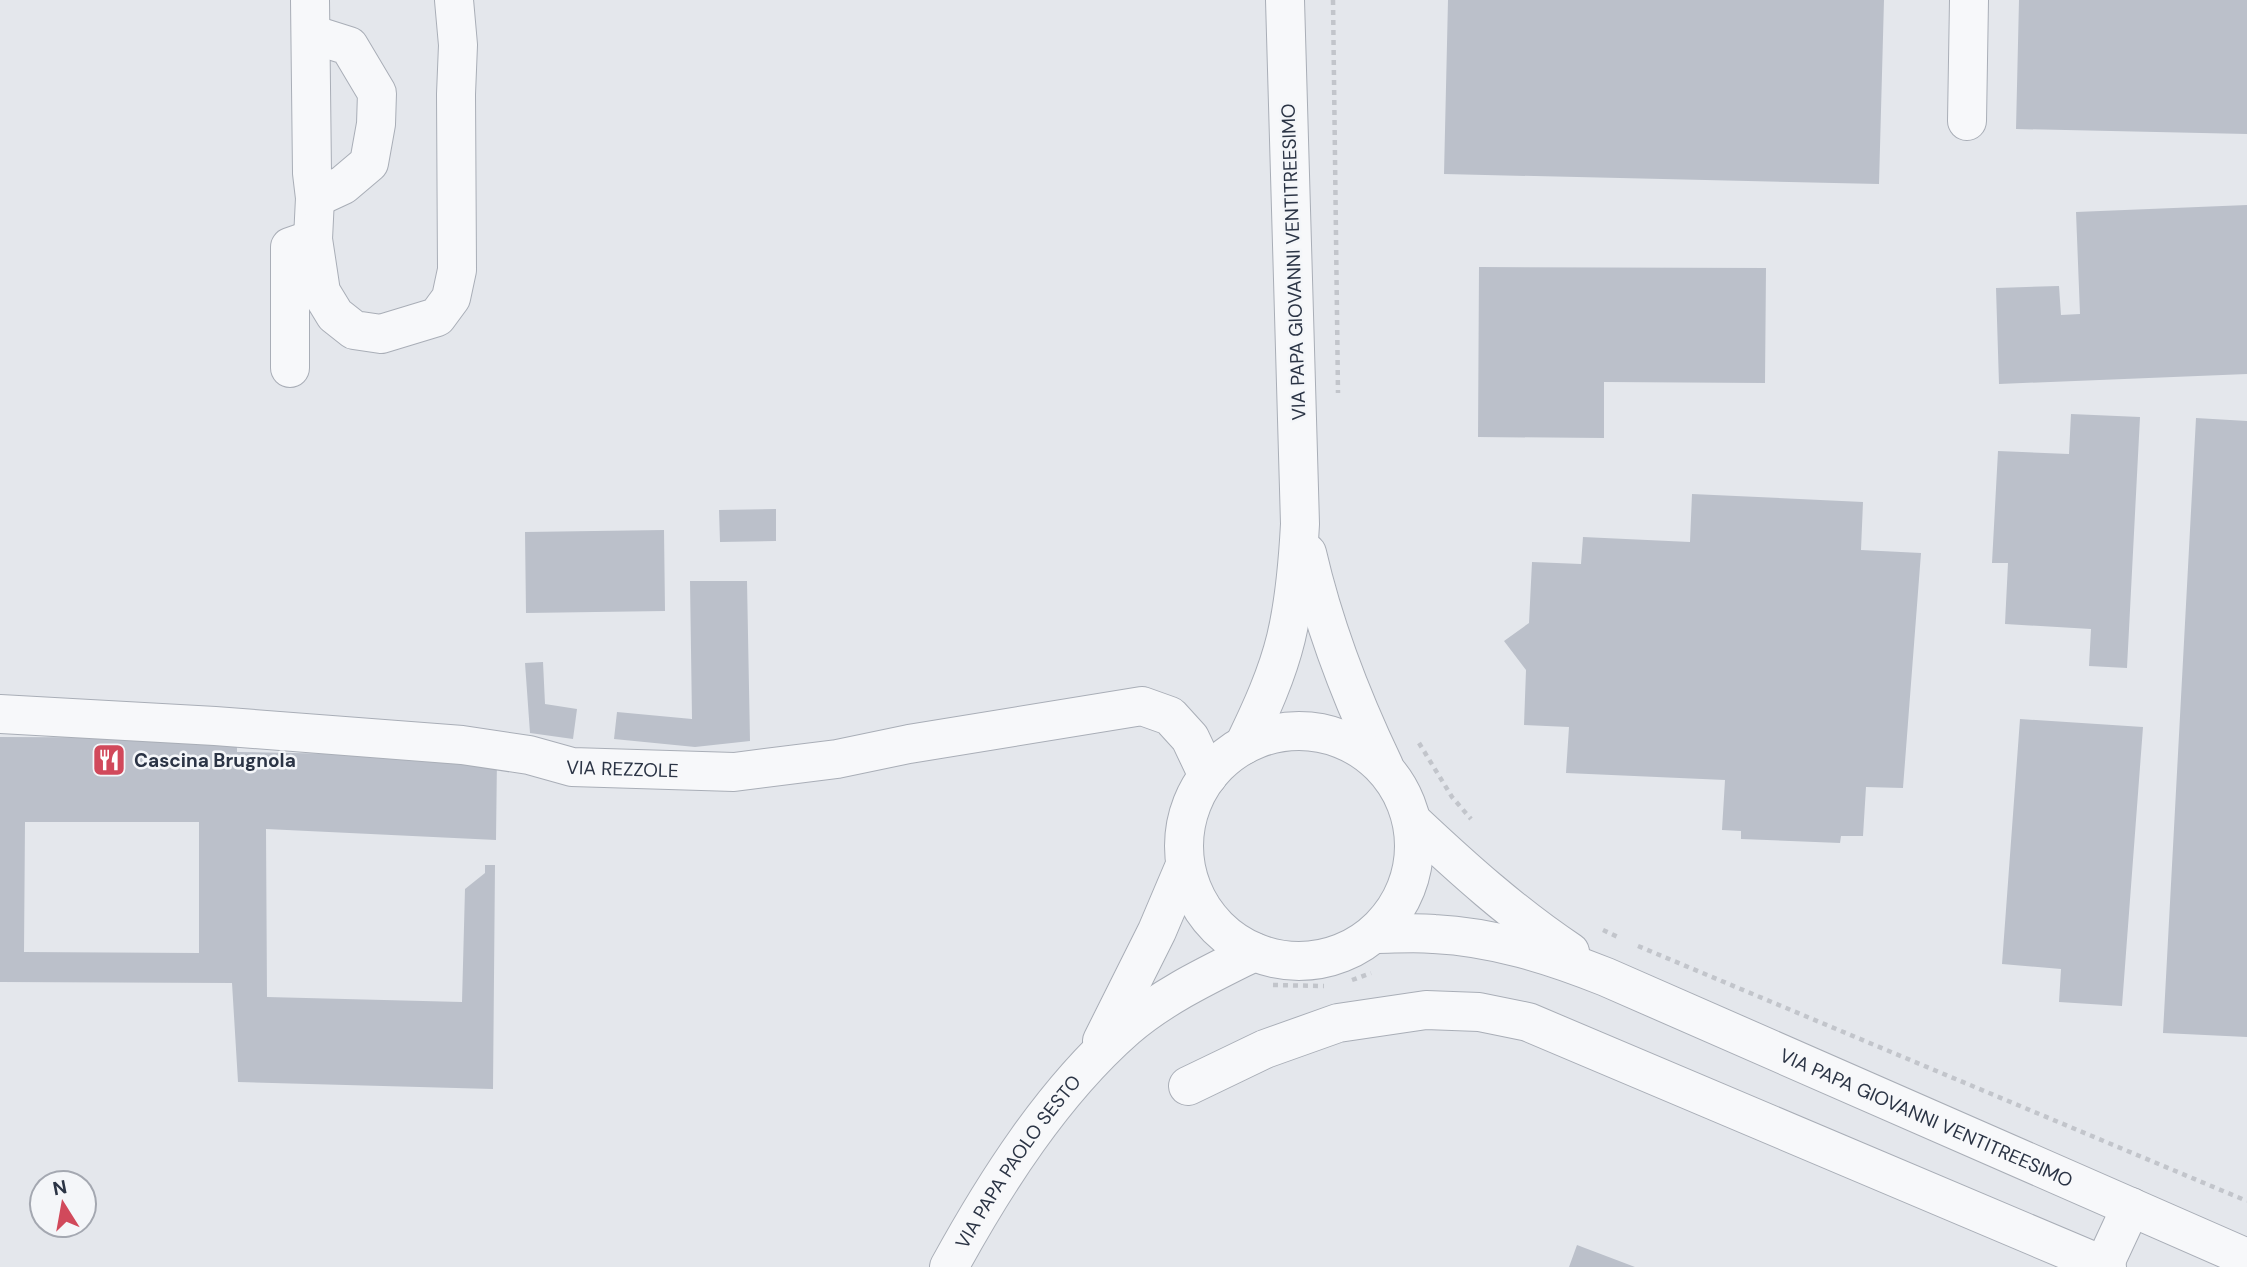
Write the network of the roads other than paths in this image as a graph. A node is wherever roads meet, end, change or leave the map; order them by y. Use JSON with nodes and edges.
{"nodes":[{"id":1,"x":454,"y":0,"type":"edge"},
{"id":2,"x":1285,"y":0,"type":"edge"},
{"id":3,"x":1969,"y":0,"type":"edge"},
{"id":4,"x":310,"y":17,"type":"edge"},
{"id":5,"x":1967,"y":121,"type":"dead end"},
{"id":6,"x":315,"y":198,"type":"junction"},
{"id":7,"x":313,"y":239,"type":"junction"},
{"id":8,"x":290,"y":368,"type":"dead end"},
{"id":9,"x":1300,"y":524,"type":"junction"},
{"id":10,"x":0,"y":715,"type":"edge"},
{"id":11,"x":1244,"y":745,"type":"junction"},
{"id":12,"x":1387,"y":771,"type":"junction"},
{"id":13,"x":1208,"y":776,"type":"junction"},
{"id":14,"x":1412,"y":821,"type":"junction"},
{"id":15,"x":1185,"y":865,"type":"junction"},
{"id":16,"x":1374,"y":934,"type":"junction"},
{"id":17,"x":1254,"y":952,"type":"junction"},
{"id":18,"x":1606,"y":977,"type":"junction"},
{"id":19,"x":1092,"y":1061,"type":"junction"},
{"id":20,"x":1188,"y":1086,"type":"dead end"},
{"id":21,"x":2131,"y":1207,"type":"junction"},
{"id":22,"x":2247,"y":1258,"type":"edge"},
{"id":23,"x":2105,"y":1266,"type":"edge"},
{"id":24,"x":949,"y":1267,"type":"edge"}],
"edges":[{"from":1,"to":7,"type":"street"},
{"from":2,"to":9,"type":"street","name":"VIA PAPA GIOVANNI VENTITREESIMO"},
{"from":3,"to":5,"type":"street"},
{"from":4,"to":6,"type":"street"},
{"from":4,"to":6,"type":"street"},
{"from":6,"to":7,"type":"street"},
{"from":7,"to":8,"type":"street"},
{"from":9,"to":11,"type":"street","name":"VIA PAPA GIOVANNI VENTITREESIMO"},
{"from":9,"to":12,"type":"street","name":"VIA PAPA GIOVANNI VENTITREESIMO"},
{"from":10,"to":13,"type":"street","name":"VIA REZZOLE"},
{"from":11,"to":12,"type":"street"},
{"from":11,"to":13,"type":"street"},
{"from":12,"to":14,"type":"street"},
{"from":13,"to":15,"type":"street"},
{"from":14,"to":16,"type":"street"},
{"from":14,"to":18,"type":"street","name":"VIA PAPA GIOVANNI VENTITREESIMO"},
{"from":15,"to":17,"type":"street"},
{"from":15,"to":19,"type":"street","name":"VIA PAPA PAOLO SESTO"},
{"from":16,"to":17,"type":"street"},
{"from":16,"to":18,"type":"street","name":"VIA PAPA GIOVANNI VENTITREESIMO"},
{"from":17,"to":19,"type":"street","name":"VIA PAPA PAOLO SESTO"},
{"from":18,"to":21,"type":"street","name":"VIA PAPA GIOVANNI VENTITREESIMO"},
{"from":19,"to":24,"type":"street","name":"VIA PAPA PAOLO SESTO"},
{"from":20,"to":23,"type":"street"},
{"from":21,"to":22,"type":"street","name":"VIA PAPA GIOVANNI VENTITREESIMO"},
{"from":21,"to":23,"type":"street"}]}
